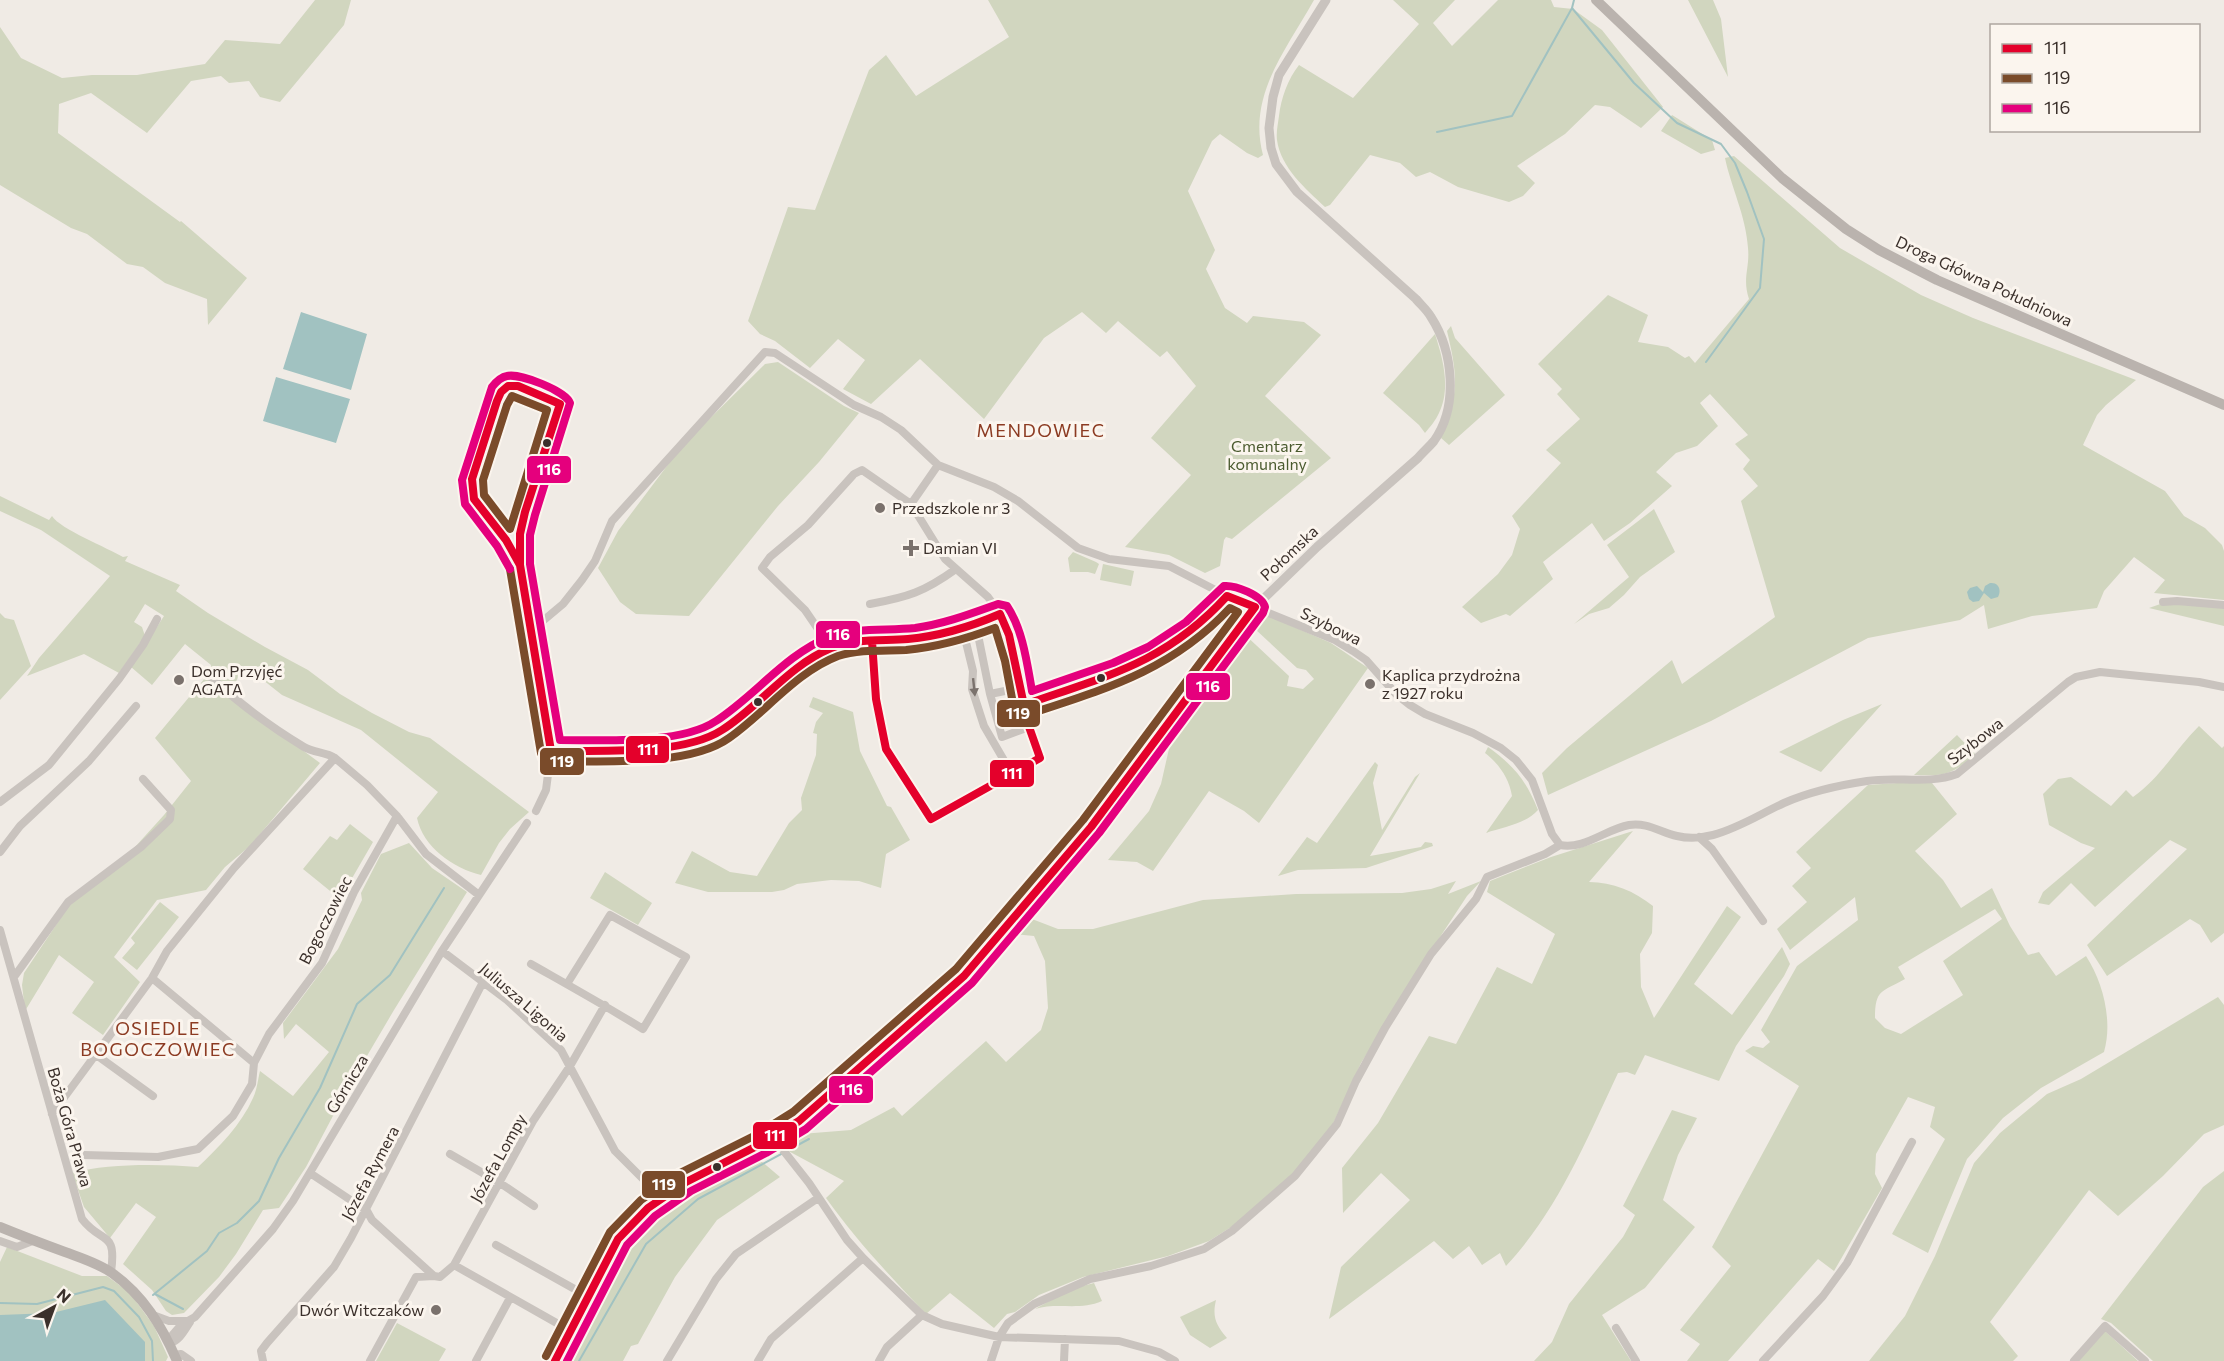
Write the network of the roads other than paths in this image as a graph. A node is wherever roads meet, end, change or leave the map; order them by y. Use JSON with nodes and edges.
{"nodes":[{"id":1,"x":1326,"y":0,"type":"edge"},
{"id":2,"x":1596,"y":0,"type":"edge"},
{"id":3,"x":2224,"y":405,"type":"edge"},
{"id":4,"x":938,"y":465,"type":"junction"},
{"id":5,"x":911,"y":504,"type":"junction"},
{"id":6,"x":520,"y":565,"type":"junction"},
{"id":7,"x":956,"y":569,"type":"junction"},
{"id":8,"x":1227,"y":596,"type":"junction"},
{"id":9,"x":2163,"y":602,"type":"dead end"},
{"id":10,"x":870,"y":604,"type":"dead end"},
{"id":11,"x":2224,"y":605,"type":"edge"},
{"id":12,"x":1255,"y":608,"type":"junction"},
{"id":13,"x":1000,"y":614,"type":"junction"},
{"id":14,"x":157,"y":619,"type":"dead end"},
{"id":15,"x":976,"y":625,"type":"junction"},
{"id":16,"x":532,"y":630,"type":"junction"},
{"id":17,"x":963,"y":630,"type":"junction"},
{"id":18,"x":872,"y":641,"type":"junction"},
{"id":19,"x":831,"y":648,"type":"junction"},
{"id":20,"x":206,"y":673,"type":"dead end"},
{"id":21,"x":2224,"y":687,"type":"edge"},
{"id":22,"x":1020,"y":688,"type":"junction"},
{"id":23,"x":990,"y":694,"type":"junction"},
{"id":24,"x":1024,"y":705,"type":"junction"},
{"id":25,"x":136,"y":706,"type":"dead end"},
{"id":26,"x":1029,"y":727,"type":"junction"},
{"id":27,"x":550,"y":751,"type":"junction"},
{"id":28,"x":332,"y":756,"type":"junction"},
{"id":29,"x":1012,"y":774,"type":"junction"},
{"id":30,"x":143,"y":779,"type":"dead end"},
{"id":31,"x":0,"y":802,"type":"edge"},
{"id":32,"x":536,"y":811,"type":"dead end"},
{"id":33,"x":397,"y":816,"type":"junction"},
{"id":34,"x":527,"y":823,"type":"dead end"},
{"id":35,"x":1699,"y":837,"type":"junction"},
{"id":36,"x":1560,"y":845,"type":"junction"},
{"id":37,"x":0,"y":852,"type":"edge"},
{"id":38,"x":479,"y":895,"type":"junction"},
{"id":39,"x":1763,"y":921,"type":"dead end"},
{"id":40,"x":0,"y":930,"type":"edge"},
{"id":41,"x":442,"y":951,"type":"junction"},
{"id":42,"x":531,"y":964,"type":"dead end"},
{"id":43,"x":14,"y":977,"type":"junction"},
{"id":44,"x":152,"y":978,"type":"junction"},
{"id":45,"x":483,"y":982,"type":"junction"},
{"id":46,"x":567,"y":984,"type":"junction"},
{"id":47,"x":605,"y":1005,"type":"junction"},
{"id":48,"x":95,"y":1054,"type":"junction"},
{"id":49,"x":254,"y":1063,"type":"junction"},
{"id":50,"x":570,"y":1066,"type":"junction"},
{"id":51,"x":153,"y":1096,"type":"dead end"},
{"id":52,"x":52,"y":1114,"type":"junction"},
{"id":53,"x":776,"y":1135,"type":"junction"},
{"id":54,"x":1912,"y":1142,"type":"dead end"},
{"id":55,"x":450,"y":1154,"type":"dead end"},
{"id":56,"x":84,"y":1155,"type":"dead end"},
{"id":57,"x":310,"y":1173,"type":"junction"},
{"id":58,"x":500,"y":1183,"type":"junction"},
{"id":59,"x":662,"y":1198,"type":"junction"},
{"id":60,"x":818,"y":1198,"type":"junction"},
{"id":61,"x":534,"y":1206,"type":"dead end"},
{"id":62,"x":367,"y":1211,"type":"junction"},
{"id":63,"x":0,"y":1227,"type":"edge"},
{"id":64,"x":35,"y":1240,"type":"junction"},
{"id":65,"x":0,"y":1241,"type":"edge"},
{"id":66,"x":496,"y":1245,"type":"dead end"},
{"id":67,"x":863,"y":1258,"type":"junction"},
{"id":68,"x":454,"y":1265,"type":"junction"},
{"id":69,"x":111,"y":1272,"type":"junction"},
{"id":70,"x":434,"y":1276,"type":"junction"},
{"id":71,"x":587,"y":1296,"type":"junction"},
{"id":72,"x":510,"y":1298,"type":"junction"},
{"id":73,"x":153,"y":1315,"type":"junction"},
{"id":74,"x":922,"y":1315,"type":"junction"},
{"id":75,"x":191,"y":1321,"type":"junction"},
{"id":76,"x":1616,"y":1328,"type":"dead end"},
{"id":77,"x":569,"y":1330,"type":"junction"},
{"id":78,"x":999,"y":1337,"type":"junction"},
{"id":79,"x":1065,"y":1339,"type":"junction"},
{"id":80,"x":168,"y":1342,"type":"junction"},
{"id":81,"x":175,"y":1358,"type":"edge"},
{"id":82,"x":191,"y":1361,"type":"edge"},
{"id":83,"x":263,"y":1361,"type":"edge"},
{"id":84,"x":370,"y":1361,"type":"edge"},
{"id":85,"x":476,"y":1361,"type":"edge"},
{"id":86,"x":555,"y":1361,"type":"edge"},
{"id":87,"x":667,"y":1361,"type":"edge"},
{"id":88,"x":758,"y":1361,"type":"edge"},
{"id":89,"x":879,"y":1361,"type":"edge"},
{"id":90,"x":992,"y":1361,"type":"edge"},
{"id":91,"x":1064,"y":1361,"type":"edge"},
{"id":92,"x":1175,"y":1361,"type":"edge"},
{"id":93,"x":1636,"y":1361,"type":"edge"},
{"id":94,"x":1763,"y":1361,"type":"edge"},
{"id":95,"x":2074,"y":1361,"type":"edge"},
{"id":96,"x":2145,"y":1361,"type":"edge"}],
"edges":[{"from":1,"to":12,"type":"street","name":"Połomska"},
{"from":2,"to":3,"type":"main road","name":"Droga Główna Południowa"},
{"from":4,"to":5,"type":"street"},
{"from":4,"to":8,"type":"street","name":"Szybowa"},
{"from":4,"to":16,"type":"street"},
{"from":5,"to":7,"type":"street"},
{"from":5,"to":19,"type":"street"},
{"from":6,"to":6,"type":"street"},
{"from":6,"to":16,"type":"street"},
{"from":7,"to":10,"type":"street"},
{"from":7,"to":13,"type":"street"},
{"from":8,"to":12,"type":"street","name":"Szybowa"},
{"from":8,"to":24,"type":"street"},
{"from":9,"to":11,"type":"street"},
{"from":12,"to":36,"type":"street","name":"Szybowa"},
{"from":12,"to":53,"type":"street","name":"Połomska"},
{"from":13,"to":15,"type":"street"},
{"from":13,"to":22,"type":"street"},
{"from":14,"to":31,"type":"street"},
{"from":15,"to":17,"type":"street"},
{"from":15,"to":23,"type":"street"},
{"from":16,"to":27,"type":"street"},
{"from":17,"to":18,"type":"street"},
{"from":17,"to":29,"type":"street","one_way":true},
{"from":18,"to":19,"type":"street"},
{"from":18,"to":29,"type":"street"},
{"from":19,"to":27,"type":"street"},
{"from":20,"to":28,"type":"street"},
{"from":21,"to":35,"type":"street","name":"Szybowa"},
{"from":22,"to":23,"type":"street"},
{"from":22,"to":24,"type":"street"},
{"from":23,"to":26,"type":"street"},
{"from":24,"to":26,"type":"street"},
{"from":25,"to":37,"type":"street"},
{"from":26,"to":29,"type":"street"},
{"from":27,"to":32,"type":"street"},
{"from":28,"to":33,"type":"street"},
{"from":28,"to":44,"type":"street"},
{"from":30,"to":43,"type":"street"},
{"from":33,"to":38,"type":"street"},
{"from":33,"to":49,"type":"street","name":"Bogoczowiec"},
{"from":34,"to":38,"type":"street","name":"Górnicza"},
{"from":35,"to":36,"type":"street","name":"Szybowa"},
{"from":35,"to":39,"type":"street"},
{"from":36,"to":78,"type":"street"},
{"from":38,"to":41,"type":"street","name":"Górnicza"},
{"from":40,"to":43,"type":"street","name":"Boża Góra Prawa"},
{"from":41,"to":45,"type":"street","name":"Juliusza Ligonia"},
{"from":41,"to":57,"type":"street","name":"Górnicza"},
{"from":42,"to":46,"type":"street"},
{"from":43,"to":52,"type":"street","name":"Boża Góra Prawa"},
{"from":44,"to":48,"type":"street"},
{"from":44,"to":49,"type":"street"},
{"from":45,"to":50,"type":"street","name":"Juliusza Ligonia"},
{"from":45,"to":62,"type":"street","name":"Józefa Rymera"},
{"from":46,"to":47,"type":"street"},
{"from":46,"to":47,"type":"street"},
{"from":47,"to":50,"type":"street","name":"Józefa Lompy"},
{"from":48,"to":51,"type":"street"},
{"from":48,"to":52,"type":"street"},
{"from":49,"to":56,"type":"street","name":"Bogoczowiec"},
{"from":50,"to":58,"type":"street","name":"Józefa Lompy"},
{"from":50,"to":59,"type":"street","name":"Juliusza Ligonia"},
{"from":52,"to":69,"type":"street","name":"Boża Góra Prawa"},
{"from":53,"to":59,"type":"street","name":"Połomska"},
{"from":53,"to":60,"type":"street"},
{"from":54,"to":94,"type":"street"},
{"from":55,"to":58,"type":"street"},
{"from":57,"to":62,"type":"street"},
{"from":57,"to":75,"type":"street","name":"Górnicza"},
{"from":58,"to":61,"type":"street"},
{"from":58,"to":68,"type":"street","name":"Józefa Lompy"},
{"from":59,"to":71,"type":"street","name":"Połomska"},
{"from":60,"to":67,"type":"street"},
{"from":60,"to":87,"type":"street"},
{"from":62,"to":70,"type":"street"},
{"from":62,"to":83,"type":"street","name":"Józefa Rymera"},
{"from":63,"to":64,"type":"main road"},
{"from":64,"to":65,"type":"street"},
{"from":64,"to":69,"type":"main road"},
{"from":66,"to":71,"type":"street"},
{"from":67,"to":74,"type":"street"},
{"from":67,"to":88,"type":"street"},
{"from":68,"to":70,"type":"street"},
{"from":68,"to":72,"type":"street"},
{"from":69,"to":73,"type":"main road"},
{"from":70,"to":84,"type":"street"},
{"from":71,"to":77,"type":"street","name":"Połomska"},
{"from":72,"to":77,"type":"street"},
{"from":72,"to":85,"type":"street"},
{"from":73,"to":75,"type":"street"},
{"from":73,"to":80,"type":"main road"},
{"from":74,"to":78,"type":"street"},
{"from":74,"to":89,"type":"street"},
{"from":75,"to":80,"type":"street","name":"Górnicza"},
{"from":76,"to":93,"type":"street"},
{"from":77,"to":86,"type":"street","name":"Połomska"},
{"from":78,"to":79,"type":"street"},
{"from":78,"to":90,"type":"street"},
{"from":79,"to":91,"type":"street"},
{"from":79,"to":92,"type":"street"},
{"from":80,"to":81,"type":"main road"},
{"from":81,"to":82,"type":"street"},
{"from":95,"to":96,"type":"street"}]}
